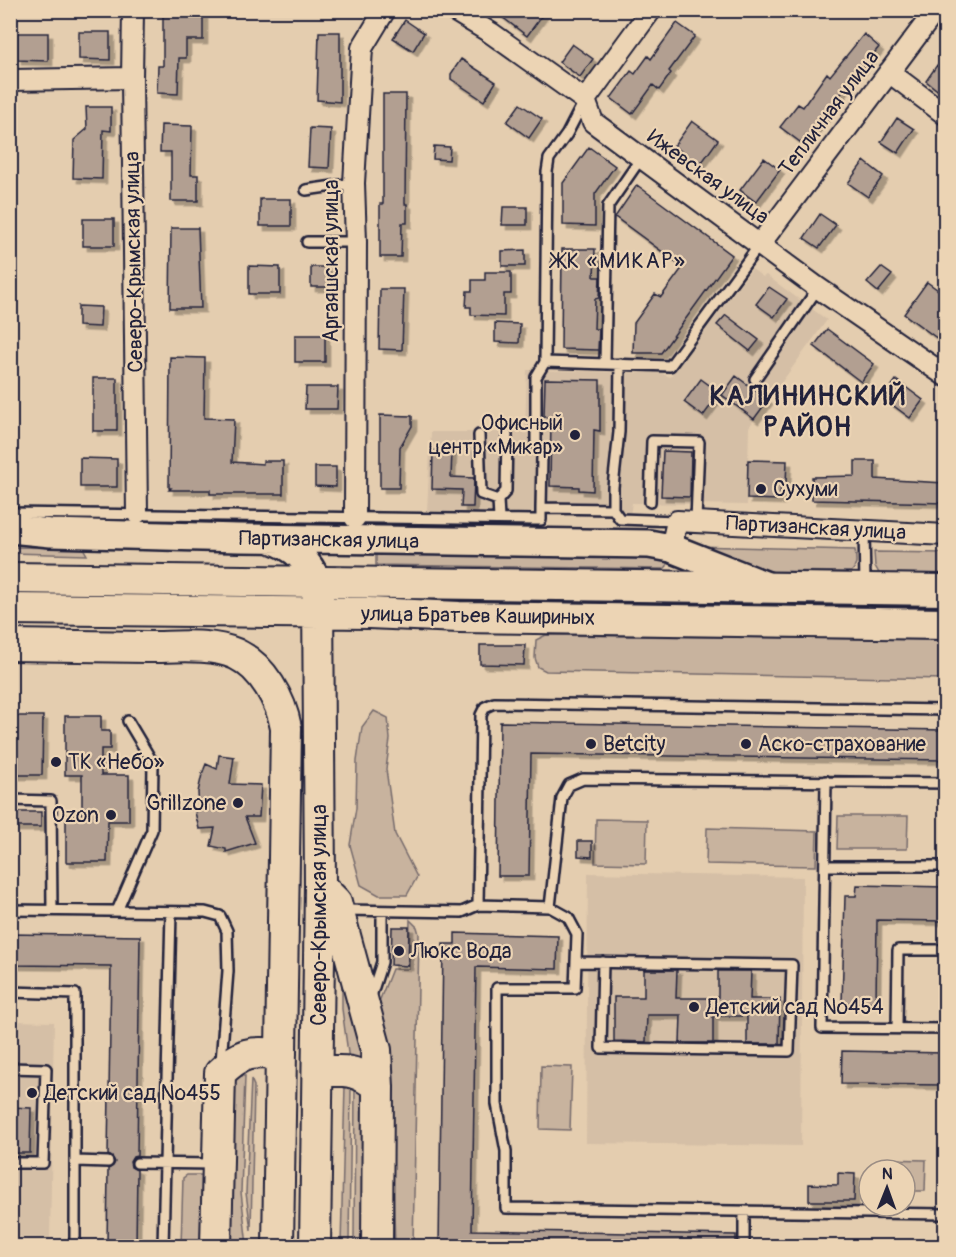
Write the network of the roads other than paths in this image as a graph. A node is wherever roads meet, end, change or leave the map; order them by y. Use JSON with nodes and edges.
{"nodes":[{"id":1,"x":133,"y":10,"type":"edge"},
{"id":2,"x":385,"y":10,"type":"edge"},
{"id":3,"x":453,"y":10,"type":"edge"},
{"id":4,"x":651,"y":10,"type":"edge"},
{"id":5,"x":936,"y":10,"type":"edge"},
{"id":6,"x":889,"y":72,"type":"junction"},
{"id":7,"x":132,"y":78,"type":"junction"},
{"id":8,"x":10,"y":80,"type":"edge"},
{"id":9,"x":585,"y":99,"type":"junction"},
{"id":10,"x":945,"y":115,"type":"edge"},
{"id":11,"x":641,"y":158,"type":"junction"},
{"id":12,"x":354,"y":183,"type":"junction"},
{"id":13,"x":306,"y":190,"type":"dead end"},
{"id":14,"x":307,"y":242,"type":"dead end"},
{"id":15,"x":356,"y":242,"type":"junction"},
{"id":16,"x":760,"y":244,"type":"junction"},
{"id":17,"x":818,"y":288,"type":"junction"},
{"id":18,"x":545,"y":362,"type":"junction"},
{"id":19,"x":605,"y":363,"type":"junction"},
{"id":20,"x":620,"y":364,"type":"junction"},
{"id":21,"x":945,"y":376,"type":"edge"},
{"id":22,"x":754,"y":379,"type":"dead end"},
{"id":23,"x":507,"y":434,"type":"dead end"},
{"id":24,"x":479,"y":435,"type":"dead end"},
{"id":25,"x":498,"y":500,"type":"junction"},
{"id":26,"x":650,"y":502,"type":"dead end"},
{"id":27,"x":541,"y":508,"type":"junction"},
{"id":28,"x":613,"y":509,"type":"junction"},
{"id":29,"x":10,"y":513,"type":"edge"},
{"id":30,"x":137,"y":513,"type":"junction"},
{"id":31,"x":355,"y":518,"type":"junction"},
{"id":32,"x":498,"y":519,"type":"junction"},
{"id":33,"x":687,"y":521,"type":"junction"},
{"id":34,"x":10,"y":529,"type":"edge"},
{"id":35,"x":864,"y":530,"type":"junction"},
{"id":36,"x":512,"y":531,"type":"junction"},
{"id":37,"x":945,"y":535,"type":"edge"},
{"id":38,"x":271,"y":539,"type":"junction"},
{"id":39,"x":660,"y":546,"type":"junction"},
{"id":40,"x":10,"y":578,"type":"edge"},
{"id":41,"x":318,"y":583,"type":"junction"},
{"id":42,"x":774,"y":589,"type":"junction"},
{"id":43,"x":865,"y":590,"type":"junction"},
{"id":44,"x":945,"y":590,"type":"edge"},
{"id":45,"x":10,"y":609,"type":"edge"},
{"id":46,"x":319,"y":614,"type":"junction"},
{"id":47,"x":945,"y":624,"type":"edge"},
{"id":48,"x":10,"y":645,"type":"edge"},
{"id":49,"x":945,"y":710,"type":"edge"},
{"id":50,"x":128,"y":721,"type":"dead end"},
{"id":51,"x":826,"y":781,"type":"junction"},
{"id":52,"x":945,"y":783,"type":"edge"},
{"id":53,"x":10,"y":800,"type":"edge"},
{"id":54,"x":825,"y":866,"type":"junction"},
{"id":55,"x":945,"y":866,"type":"edge"},
{"id":56,"x":320,"y":886,"type":"junction"},
{"id":57,"x":478,"y":905,"type":"junction"},
{"id":58,"x":550,"y":907,"type":"junction"},
{"id":59,"x":10,"y":910,"type":"edge"},
{"id":60,"x":52,"y":910,"type":"junction"},
{"id":61,"x":339,"y":910,"type":"junction"},
{"id":62,"x":117,"y":911,"type":"junction"},
{"id":63,"x":382,"y":911,"type":"junction"},
{"id":64,"x":171,"y":912,"type":"junction"},
{"id":65,"x":945,"y":950,"type":"edge"},
{"id":66,"x":576,"y":962,"type":"junction"},
{"id":67,"x":603,"y":962,"type":"junction"},
{"id":68,"x":10,"y":992,"type":"edge"},
{"id":69,"x":366,"y":1010,"type":"junction"},
{"id":70,"x":897,"y":1028,"type":"junction"},
{"id":71,"x":945,"y":1029,"type":"edge"},
{"id":72,"x":281,"y":1054,"type":"junction"},
{"id":73,"x":10,"y":1068,"type":"edge"},
{"id":74,"x":318,"y":1071,"type":"junction"},
{"id":75,"x":220,"y":1073,"type":"junction"},
{"id":76,"x":378,"y":1087,"type":"junction"},
{"id":77,"x":75,"y":1161,"type":"junction"},
{"id":78,"x":108,"y":1162,"type":"dead end"},
{"id":79,"x":137,"y":1162,"type":"dead end"},
{"id":80,"x":10,"y":1163,"type":"edge"},
{"id":81,"x":165,"y":1163,"type":"junction"},
{"id":82,"x":219,"y":1164,"type":"junction"},
{"id":83,"x":744,"y":1210,"type":"junction"},
{"id":84,"x":945,"y":1214,"type":"edge"},
{"id":85,"x":75,"y":1246,"type":"edge"},
{"id":86,"x":163,"y":1246,"type":"edge"},
{"id":87,"x":216,"y":1246,"type":"edge"},
{"id":88,"x":278,"y":1246,"type":"edge"},
{"id":89,"x":315,"y":1246,"type":"edge"},
{"id":90,"x":377,"y":1246,"type":"edge"},
{"id":91,"x":744,"y":1246,"type":"edge"}],
"edges":[{"from":1,"to":7,"type":"street","name":"Северо-Крымская улица"},
{"from":2,"to":12,"type":"street","name":"Аргаяшская улица"},
{"from":3,"to":9,"type":"street","name":"Ижевская улица"},
{"from":4,"to":9,"type":"street"},
{"from":5,"to":6,"type":"street","name":"Тепличная улица"},
{"from":6,"to":10,"type":"street"},
{"from":6,"to":16,"type":"street","name":"Тепличная улица"},
{"from":7,"to":8,"type":"street"},
{"from":7,"to":30,"type":"street","name":"Северо-Крымская улица"},
{"from":9,"to":11,"type":"street","name":"Ижевская улица"},
{"from":9,"to":18,"type":"lane"},
{"from":11,"to":16,"type":"street","name":"Ижевская улица"},
{"from":11,"to":19,"type":"lane"},
{"from":12,"to":13,"type":"lane"},
{"from":12,"to":15,"type":"street","name":"Аргаяшская улица"},
{"from":14,"to":15,"type":"lane"},
{"from":15,"to":31,"type":"street","name":"Аргаяшская улица"},
{"from":16,"to":17,"type":"street","name":"Ижевская улица"},
{"from":16,"to":20,"type":"lane"},
{"from":17,"to":21,"type":"street","name":"Ижевская улица"},
{"from":17,"to":22,"type":"lane"},
{"from":18,"to":19,"type":"lane"},
{"from":18,"to":27,"type":"lane"},
{"from":19,"to":20,"type":"lane"},
{"from":20,"to":28,"type":"lane"},
{"from":23,"to":25,"type":"lane"},
{"from":24,"to":25,"type":"lane"},
{"from":25,"to":32,"type":"lane"},
{"from":26,"to":33,"type":"lane"},
{"from":27,"to":28,"type":"lane"},
{"from":27,"to":36,"type":"lane"},
{"from":28,"to":33,"type":"lane"},
{"from":29,"to":30,"type":"lane"},
{"from":30,"to":31,"type":"lane"},
{"from":31,"to":32,"type":"lane"},
{"from":32,"to":36,"type":"lane"},
{"from":33,"to":35,"type":"street","name":"Партизанская улица"},
{"from":33,"to":39,"type":"street"},
{"from":34,"to":38,"type":"main road","name":"Партизанская улица"},
{"from":35,"to":37,"type":"street","name":"Партизанская улица"},
{"from":35,"to":43,"type":"lane"},
{"from":36,"to":38,"type":"main road","name":"Партизанская улица"},
{"from":36,"to":39,"type":"main road","name":"Партизанская улица"},
{"from":38,"to":41,"type":"main road"},
{"from":39,"to":42,"type":"main road"},
{"from":40,"to":41,"type":"main road","name":"улица Братьев Кашириных"},
{"from":41,"to":42,"type":"main road","name":"улица Братьев Кашириных"},
{"from":41,"to":46,"type":"main road","name":"Северо-Крымская улица"},
{"from":42,"to":43,"type":"main road","name":"улица Братьев Кашириных"},
{"from":43,"to":44,"type":"main road","name":"улица Братьев Кашириных"},
{"from":45,"to":46,"type":"main road","name":"улица Братьев Кашириных"},
{"from":46,"to":47,"type":"main road","name":"улица Братьев Кашириных"},
{"from":46,"to":56,"type":"main road","name":"Северо-Крымская улица"},
{"from":48,"to":72,"type":"main road","name":"Северо-Крымская улица"},
{"from":49,"to":57,"type":"lane"},
{"from":50,"to":62,"type":"lane"},
{"from":51,"to":52,"type":"lane"},
{"from":51,"to":54,"type":"lane"},
{"from":51,"to":58,"type":"lane"},
{"from":53,"to":60,"type":"lane"},
{"from":54,"to":55,"type":"lane"},
{"from":54,"to":70,"type":"lane"},
{"from":56,"to":61,"type":"main road"},
{"from":56,"to":74,"type":"main road","name":"Северо-Крымская улица"},
{"from":57,"to":58,"type":"lane"},
{"from":57,"to":63,"type":"lane"},
{"from":58,"to":66,"type":"lane"},
{"from":59,"to":60,"type":"lane"},
{"from":60,"to":62,"type":"lane"},
{"from":61,"to":63,"type":"lane"},
{"from":61,"to":69,"type":"main road"},
{"from":62,"to":64,"type":"lane"},
{"from":63,"to":69,"type":"lane"},
{"from":64,"to":75,"type":"lane"},
{"from":64,"to":81,"type":"lane"},
{"from":65,"to":70,"type":"lane"},
{"from":66,"to":67,"type":"lane"},
{"from":66,"to":83,"type":"lane"},
{"from":67,"to":67,"type":"lane"},
{"from":68,"to":77,"type":"lane"},
{"from":69,"to":76,"type":"main road"},
{"from":70,"to":71,"type":"lane"},
{"from":72,"to":75,"type":"main road"},
{"from":72,"to":88,"type":"main road","name":"Северо-Крымская улица"},
{"from":73,"to":80,"type":"lane"},
{"from":74,"to":76,"type":"main road"},
{"from":74,"to":89,"type":"main road","name":"Северо-Крымская улица"},
{"from":75,"to":82,"type":"main road"},
{"from":76,"to":90,"type":"main road"},
{"from":77,"to":78,"type":"lane"},
{"from":77,"to":85,"type":"lane"},
{"from":79,"to":81,"type":"lane"},
{"from":81,"to":82,"type":"lane"},
{"from":81,"to":86,"type":"lane"},
{"from":82,"to":87,"type":"main road"},
{"from":83,"to":84,"type":"lane"},
{"from":83,"to":91,"type":"lane"}]}
